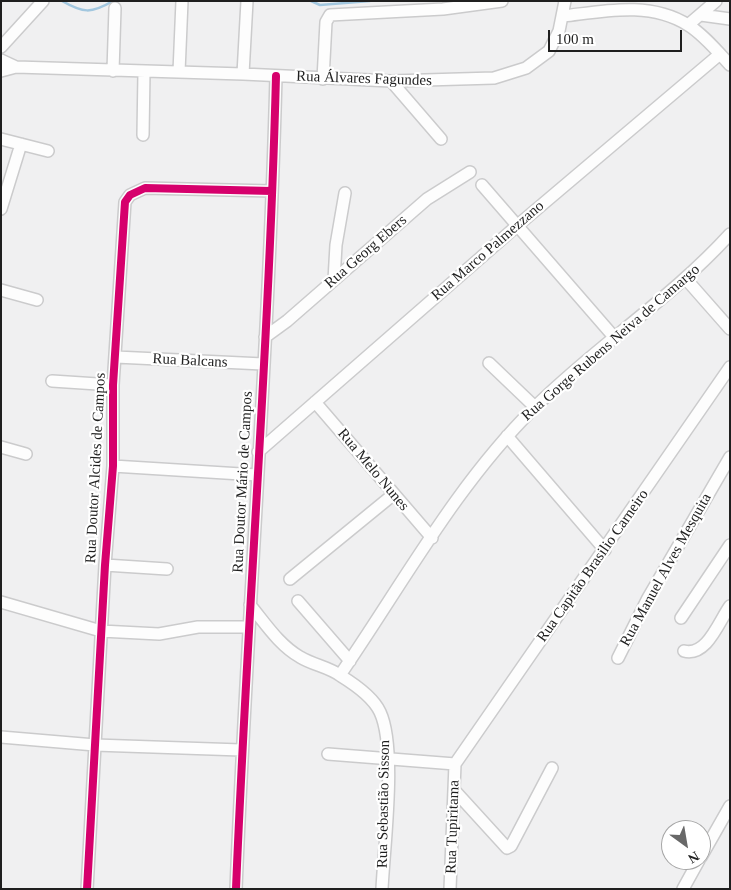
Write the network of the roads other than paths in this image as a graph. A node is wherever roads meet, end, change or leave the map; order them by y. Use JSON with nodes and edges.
{"nodes":[{"id":1,"x":182,"y":1,"type":"edge"},
{"id":2,"x":247,"y":1,"type":"edge"},
{"id":3,"x":502,"y":1,"type":"edge"},
{"id":4,"x":565,"y":1,"type":"edge"},
{"id":5,"x":716,"y":1,"type":"edge"},
{"id":6,"x":40,"y":2,"type":"edge"},
{"id":7,"x":115,"y":8,"type":"dead end"},
{"id":8,"x":700,"y":15,"type":"junction"},
{"id":9,"x":564,"y":16,"type":"junction"},
{"id":10,"x":730,"y":18,"type":"edge"},
{"id":11,"x":688,"y":25,"type":"junction"},
{"id":12,"x":1,"y":47,"type":"edge"},
{"id":13,"x":720,"y":54,"type":"junction"},
{"id":14,"x":1,"y":60,"type":"edge"},
{"id":15,"x":730,"y":65,"type":"edge"},
{"id":16,"x":16,"y":68,"type":"junction"},
{"id":17,"x":113,"y":70,"type":"junction"},
{"id":18,"x":1,"y":71,"type":"edge"},
{"id":19,"x":144,"y":72,"type":"junction"},
{"id":20,"x":179,"y":72,"type":"junction"},
{"id":21,"x":243,"y":74,"type":"junction"},
{"id":22,"x":276,"y":76,"type":"junction"},
{"id":23,"x":323,"y":78,"type":"junction"},
{"id":24,"x":391,"y":81,"type":"junction"},
{"id":25,"x":143,"y":135,"type":"dead end"},
{"id":26,"x":1,"y":139,"type":"edge"},
{"id":27,"x":441,"y":139,"type":"dead end"},
{"id":28,"x":21,"y":144,"type":"junction"},
{"id":29,"x":48,"y":151,"type":"dead end"},
{"id":30,"x":470,"y":172,"type":"dead end"},
{"id":31,"x":482,"y":185,"type":"dead end"},
{"id":32,"x":272,"y":192,"type":"junction"},
{"id":33,"x":345,"y":193,"type":"dead end"},
{"id":34,"x":1,"y":209,"type":"edge"},
{"id":35,"x":518,"y":225,"type":"junction"},
{"id":36,"x":730,"y":234,"type":"edge"},
{"id":37,"x":686,"y":278,"type":"junction"},
{"id":38,"x":334,"y":280,"type":"junction"},
{"id":39,"x":1,"y":290,"type":"edge"},
{"id":40,"x":37,"y":300,"type":"dead end"},
{"id":41,"x":730,"y":329,"type":"edge"},
{"id":42,"x":265,"y":337,"type":"junction"},
{"id":43,"x":614,"y":337,"type":"junction"},
{"id":44,"x":116,"y":357,"type":"junction"},
{"id":45,"x":489,"y":363,"type":"dead end"},
{"id":46,"x":263,"y":364,"type":"junction"},
{"id":47,"x":730,"y":368,"type":"edge"},
{"id":48,"x":52,"y":381,"type":"dead end"},
{"id":49,"x":113,"y":385,"type":"junction"},
{"id":50,"x":315,"y":402,"type":"junction"},
{"id":51,"x":534,"y":407,"type":"junction"},
{"id":52,"x":507,"y":436,"type":"junction"},
{"id":53,"x":1,"y":447,"type":"edge"},
{"id":54,"x":258,"y":452,"type":"junction"},
{"id":55,"x":26,"y":454,"type":"dead end"},
{"id":56,"x":730,"y":457,"type":"edge"},
{"id":57,"x":113,"y":466,"type":"junction"},
{"id":58,"x":257,"y":475,"type":"junction"},
{"id":59,"x":394,"y":494,"type":"junction"},
{"id":60,"x":432,"y":538,"type":"junction"},
{"id":61,"x":730,"y":545,"type":"edge"},
{"id":62,"x":605,"y":550,"type":"junction"},
{"id":63,"x":104,"y":565,"type":"junction"},
{"id":64,"x":167,"y":569,"type":"dead end"},
{"id":65,"x":290,"y":578,"type":"dead end"},
{"id":66,"x":298,"y":600,"type":"dead end"},
{"id":67,"x":1,"y":602,"type":"edge"},
{"id":68,"x":250,"y":605,"type":"junction"},
{"id":69,"x":730,"y":606,"type":"edge"},
{"id":70,"x":681,"y":618,"type":"dead end"},
{"id":71,"x":249,"y":627,"type":"junction"},
{"id":72,"x":101,"y":632,"type":"junction"},
{"id":73,"x":684,"y":651,"type":"dead end"},
{"id":74,"x":618,"y":658,"type":"dead end"},
{"id":75,"x":350,"y":661,"type":"junction"},
{"id":76,"x":340,"y":675,"type":"junction"},
{"id":77,"x":1,"y":737,"type":"edge"},
{"id":78,"x":95,"y":744,"type":"junction"},
{"id":79,"x":241,"y":750,"type":"junction"},
{"id":80,"x":328,"y":754,"type":"dead end"},
{"id":81,"x":388,"y":759,"type":"junction"},
{"id":82,"x":455,"y":764,"type":"junction"},
{"id":83,"x":552,"y":768,"type":"dead end"},
{"id":84,"x":455,"y":791,"type":"junction"},
{"id":85,"x":730,"y":806,"type":"edge"},
{"id":86,"x":711,"y":839,"type":"edge"},
{"id":87,"x":693,"y":870,"type":"edge"},
{"id":88,"x":87,"y":889,"type":"edge"},
{"id":89,"x":236,"y":889,"type":"edge"},
{"id":90,"x":382,"y":889,"type":"edge"},
{"id":91,"x":450,"y":889,"type":"edge"},
{"id":92,"x":683,"y":889,"type":"edge"}],
"edges":[{"from":1,"to":20,"type":"street"},
{"from":2,"to":21,"type":"street"},
{"from":3,"to":23,"type":"street"},
{"from":4,"to":9,"type":"street","name":"Rua Álvares Fagundes"},
{"from":5,"to":8,"type":"street"},
{"from":6,"to":12,"type":"street"},
{"from":7,"to":17,"type":"street"},
{"from":8,"to":10,"type":"street"},
{"from":8,"to":11,"type":"street"},
{"from":9,"to":11,"type":"street"},
{"from":9,"to":24,"type":"street","name":"Rua Álvares Fagundes"},
{"from":11,"to":13,"type":"street"},
{"from":13,"to":15,"type":"street"},
{"from":13,"to":35,"type":"street","name":"Rua Marco Palmezzano"},
{"from":14,"to":16,"type":"street","name":"Rua Álvares Fagundes"},
{"from":16,"to":17,"type":"street","name":"Rua Álvares Fagundes"},
{"from":16,"to":18,"type":"street"},
{"from":17,"to":19,"type":"street","name":"Rua Álvares Fagundes"},
{"from":19,"to":20,"type":"street","name":"Rua Álvares Fagundes"},
{"from":19,"to":25,"type":"street"},
{"from":20,"to":21,"type":"street","name":"Rua Álvares Fagundes"},
{"from":21,"to":22,"type":"street","name":"Rua Álvares Fagundes"},
{"from":22,"to":23,"type":"street","name":"Rua Álvares Fagundes"},
{"from":22,"to":32,"type":"street","name":"Rua Doutor Mário de Campos"},
{"from":23,"to":24,"type":"street","name":"Rua Álvares Fagundes"},
{"from":24,"to":27,"type":"street"},
{"from":26,"to":28,"type":"street"},
{"from":28,"to":29,"type":"street"},
{"from":28,"to":34,"type":"street"},
{"from":30,"to":38,"type":"street","name":"Rua Georg Ebers"},
{"from":31,"to":35,"type":"street"},
{"from":32,"to":42,"type":"street","name":"Rua Doutor Mário de Campos"},
{"from":32,"to":44,"type":"street","name":"Rua Doutor Alcides de Campos"},
{"from":33,"to":38,"type":"street"},
{"from":35,"to":43,"type":"street"},
{"from":35,"to":50,"type":"street","name":"Rua Marco Palmezzano"},
{"from":36,"to":37,"type":"street","name":"Rua Gorge Rubens Neiva de Camargo"},
{"from":37,"to":41,"type":"street"},
{"from":37,"to":43,"type":"street","name":"Rua Gorge Rubens Neiva de Camargo"},
{"from":38,"to":42,"type":"street","name":"Rua Georg Ebers"},
{"from":39,"to":40,"type":"street"},
{"from":42,"to":46,"type":"street","name":"Rua Doutor Mário de Campos"},
{"from":43,"to":51,"type":"street","name":"Rua Gorge Rubens Neiva de Camargo"},
{"from":44,"to":46,"type":"street","name":"Rua Balcans"},
{"from":44,"to":49,"type":"street","name":"Rua Doutor Alcides de Campos"},
{"from":45,"to":51,"type":"street"},
{"from":46,"to":54,"type":"street","name":"Rua Doutor Mário de Campos"},
{"from":47,"to":62,"type":"street","name":"Rua Capitão Brasilio Carneiro"},
{"from":48,"to":49,"type":"street"},
{"from":49,"to":57,"type":"street","name":"Rua Doutor Alcides de Campos"},
{"from":50,"to":54,"type":"street","name":"Rua Marco Palmezzano"},
{"from":50,"to":59,"type":"street","name":"Rua Melo Nunes"},
{"from":51,"to":52,"type":"street","name":"Rua Gorge Rubens Neiva de Camargo"},
{"from":52,"to":60,"type":"street","name":"Rua Gorge Rubens Neiva de Camargo"},
{"from":52,"to":62,"type":"street"},
{"from":53,"to":55,"type":"street"},
{"from":54,"to":58,"type":"street","name":"Rua Doutor Mário de Campos"},
{"from":56,"to":74,"type":"street","name":"Rua Manuel Alves Mesquita"},
{"from":57,"to":58,"type":"street"},
{"from":57,"to":63,"type":"street","name":"Rua Doutor Alcides de Campos"},
{"from":58,"to":68,"type":"street","name":"Rua Doutor Mário de Campos"},
{"from":59,"to":60,"type":"street","name":"Rua Melo Nunes"},
{"from":59,"to":65,"type":"street"},
{"from":60,"to":75,"type":"street","name":"Rua Gorge Rubens Neiva de Camargo"},
{"from":61,"to":70,"type":"street"},
{"from":62,"to":82,"type":"street","name":"Rua Capitão Brasilio Carneiro"},
{"from":63,"to":64,"type":"street"},
{"from":63,"to":72,"type":"street","name":"Rua Doutor Alcides de Campos"},
{"from":66,"to":75,"type":"street"},
{"from":67,"to":72,"type":"street"},
{"from":68,"to":71,"type":"street","name":"Rua Doutor Mário de Campos"},
{"from":68,"to":76,"type":"street","name":"Rua Sebastião Sisson"},
{"from":69,"to":73,"type":"street"},
{"from":71,"to":72,"type":"street"},
{"from":71,"to":79,"type":"street","name":"Rua Doutor Mário de Campos"},
{"from":72,"to":78,"type":"street","name":"Rua Doutor Alcides de Campos"},
{"from":75,"to":76,"type":"street","name":"Rua Gorge Rubens Neiva de Camargo"},
{"from":76,"to":81,"type":"street","name":"Rua Sebastião Sisson"},
{"from":77,"to":78,"type":"street"},
{"from":78,"to":79,"type":"street"},
{"from":78,"to":88,"type":"street","name":"Rua Doutor Alcides de Campos"},
{"from":79,"to":89,"type":"street","name":"Rua Doutor Mário de Campos"},
{"from":80,"to":81,"type":"street"},
{"from":81,"to":82,"type":"street"},
{"from":81,"to":90,"type":"street","name":"Rua Sebastião Sisson"},
{"from":82,"to":84,"type":"street","name":"Rua Tupiritama"},
{"from":83,"to":84,"type":"street"},
{"from":84,"to":91,"type":"street","name":"Rua Tupiritama"},
{"from":85,"to":86,"type":"street"},
{"from":87,"to":92,"type":"street"}]}
